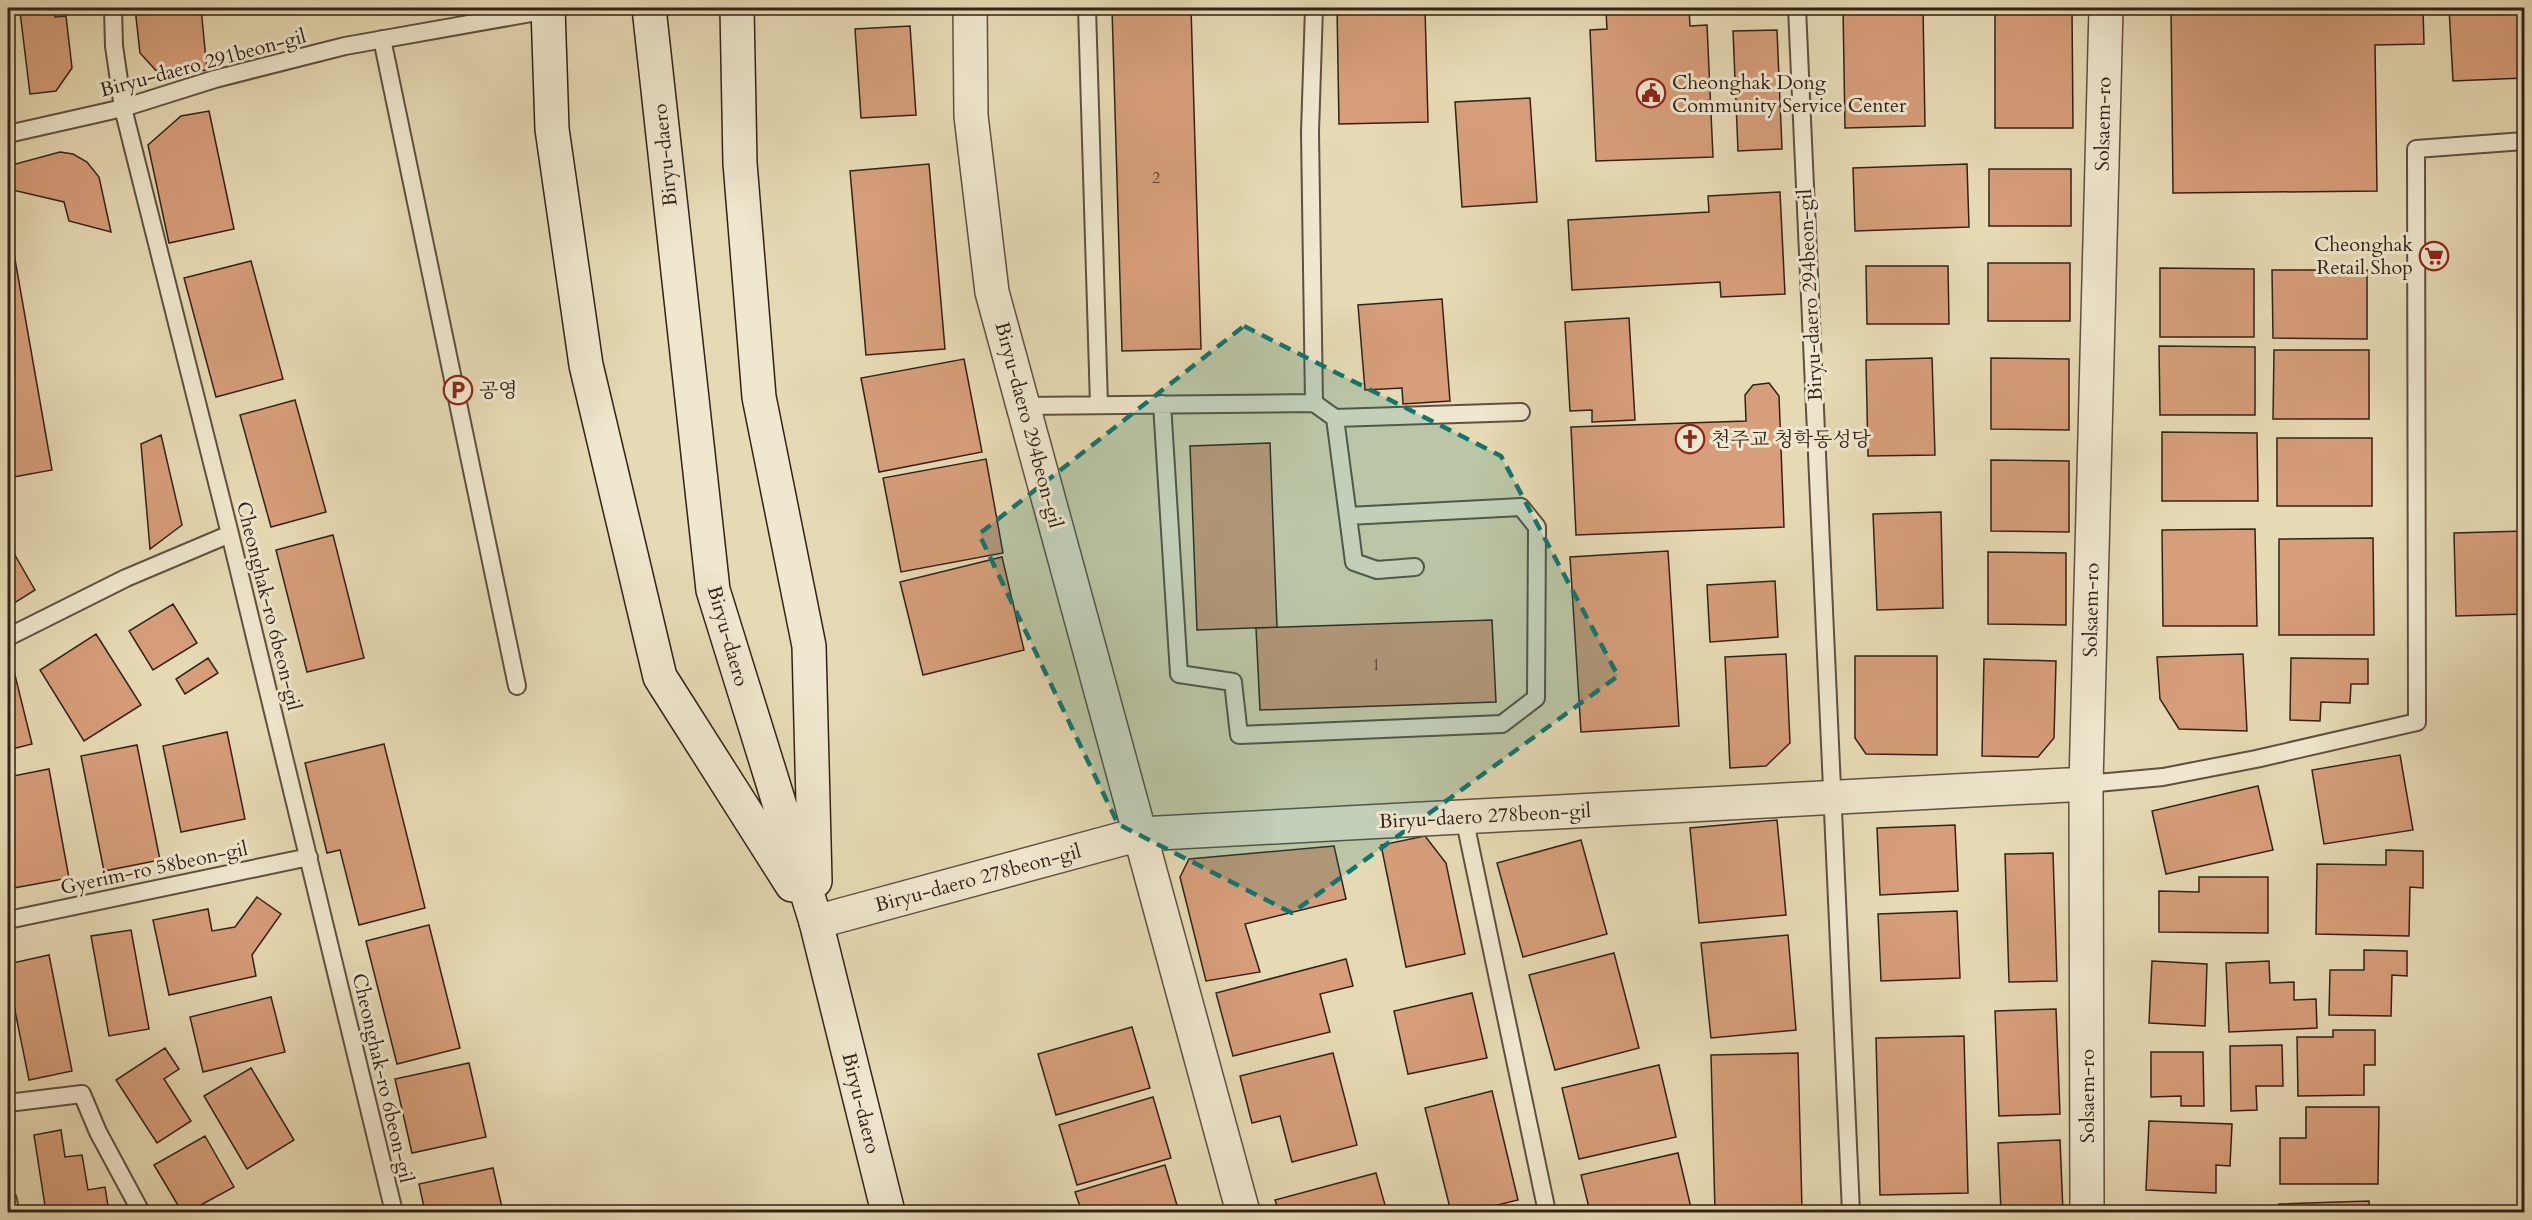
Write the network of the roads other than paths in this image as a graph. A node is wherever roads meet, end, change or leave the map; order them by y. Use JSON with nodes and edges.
{"nodes":[{"id":1,"x":113,"y":8,"type":"edge"},
{"id":2,"x":649,"y":8,"type":"edge"},
{"id":3,"x":737,"y":8,"type":"edge"},
{"id":4,"x":970,"y":8,"type":"edge"},
{"id":5,"x":1087,"y":8,"type":"edge"},
{"id":6,"x":1314,"y":8,"type":"edge"},
{"id":7,"x":1797,"y":8,"type":"edge"},
{"id":8,"x":2106,"y":8,"type":"edge"},
{"id":9,"x":547,"y":9,"type":"edge"},
{"id":10,"x":382,"y":39,"type":"junction"},
{"id":11,"x":123,"y":108,"type":"junction"},
{"id":12,"x":8,"y":134,"type":"edge"},
{"id":13,"x":2524,"y":141,"type":"edge"},
{"id":14,"x":1314,"y":403,"type":"junction"},
{"id":15,"x":1162,"y":404,"type":"junction"},
{"id":16,"x":1099,"y":405,"type":"junction"},
{"id":17,"x":1023,"y":406,"type":"junction"},
{"id":18,"x":1521,"y":412,"type":"dead end"},
{"id":19,"x":1335,"y":418,"type":"junction"},
{"id":20,"x":1348,"y":516,"type":"junction"},
{"id":21,"x":230,"y":534,"type":"junction"},
{"id":22,"x":1415,"y":567,"type":"dead end"},
{"id":23,"x":8,"y":637,"type":"edge"},
{"id":24,"x":517,"y":686,"type":"dead end"},
{"id":25,"x":2086,"y":784,"type":"junction"},
{"id":26,"x":1831,"y":798,"type":"junction"},
{"id":27,"x":1464,"y":817,"type":"junction"},
{"id":28,"x":1140,"y":834,"type":"junction"},
{"id":29,"x":309,"y":857,"type":"junction"},
{"id":30,"x":8,"y":920,"type":"edge"},
{"id":31,"x":816,"y":922,"type":"junction"},
{"id":32,"x":8,"y":1104,"type":"edge"},
{"id":33,"x":8,"y":1200,"type":"edge"},
{"id":34,"x":10,"y":1212,"type":"edge"},
{"id":35,"x":141,"y":1212,"type":"edge"},
{"id":36,"x":394,"y":1212,"type":"edge"},
{"id":37,"x":888,"y":1212,"type":"edge"},
{"id":38,"x":1243,"y":1212,"type":"edge"},
{"id":39,"x":1547,"y":1212,"type":"edge"},
{"id":40,"x":1851,"y":1212,"type":"edge"},
{"id":41,"x":2087,"y":1212,"type":"edge"}],
"edges":[{"from":1,"to":11,"type":"lane","name":"Cheonghak-ro 6beon-gil"},
{"from":2,"to":31,"type":"street","name":"Biryu-daero"},
{"from":3,"to":31,"type":"street"},
{"from":4,"to":17,"type":"street","name":"Biryu-daero 294beon-gil"},
{"from":5,"to":16,"type":"lane"},
{"from":6,"to":14,"type":"lane"},
{"from":7,"to":26,"type":"lane","name":"Biryu-daero 294beon-gil"},
{"from":8,"to":25,"type":"street","name":"Solsaem-ro"},
{"from":9,"to":10,"type":"lane","name":"Biryu-daero 291beon-gil"},
{"from":9,"to":31,"type":"street"},
{"from":10,"to":11,"type":"lane","name":"Biryu-daero 291beon-gil"},
{"from":10,"to":24,"type":"lane"},
{"from":11,"to":12,"type":"lane","name":"Biryu-daero 291beon-gil"},
{"from":11,"to":21,"type":"lane","name":"Cheonghak-ro 6beon-gil"},
{"from":13,"to":25,"type":"lane"},
{"from":14,"to":15,"type":"lane"},
{"from":14,"to":19,"type":"lane"},
{"from":15,"to":16,"type":"lane"},
{"from":15,"to":20,"type":"lane"},
{"from":16,"to":17,"type":"lane"},
{"from":17,"to":28,"type":"street","name":"Biryu-daero 294beon-gil"},
{"from":18,"to":19,"type":"lane"},
{"from":19,"to":20,"type":"lane"},
{"from":20,"to":22,"type":"lane"},
{"from":21,"to":23,"type":"lane"},
{"from":21,"to":29,"type":"lane","name":"Cheonghak-ro 6beon-gil"},
{"from":25,"to":26,"type":"street","name":"Biryu-daero 278beon-gil"},
{"from":25,"to":41,"type":"street","name":"Solsaem-ro"},
{"from":26,"to":27,"type":"street","name":"Biryu-daero 278beon-gil"},
{"from":26,"to":40,"type":"lane"},
{"from":27,"to":28,"type":"street","name":"Biryu-daero 278beon-gil"},
{"from":27,"to":39,"type":"lane"},
{"from":28,"to":31,"type":"street","name":"Biryu-daero 278beon-gil"},
{"from":28,"to":38,"type":"street"},
{"from":29,"to":30,"type":"lane","name":"Gyerim-ro 58beon-gil"},
{"from":29,"to":36,"type":"lane","name":"Cheonghak-ro 6beon-gil"},
{"from":31,"to":37,"type":"street","name":"Biryu-daero"},
{"from":32,"to":35,"type":"lane"},
{"from":33,"to":34,"type":"lane"}]}
